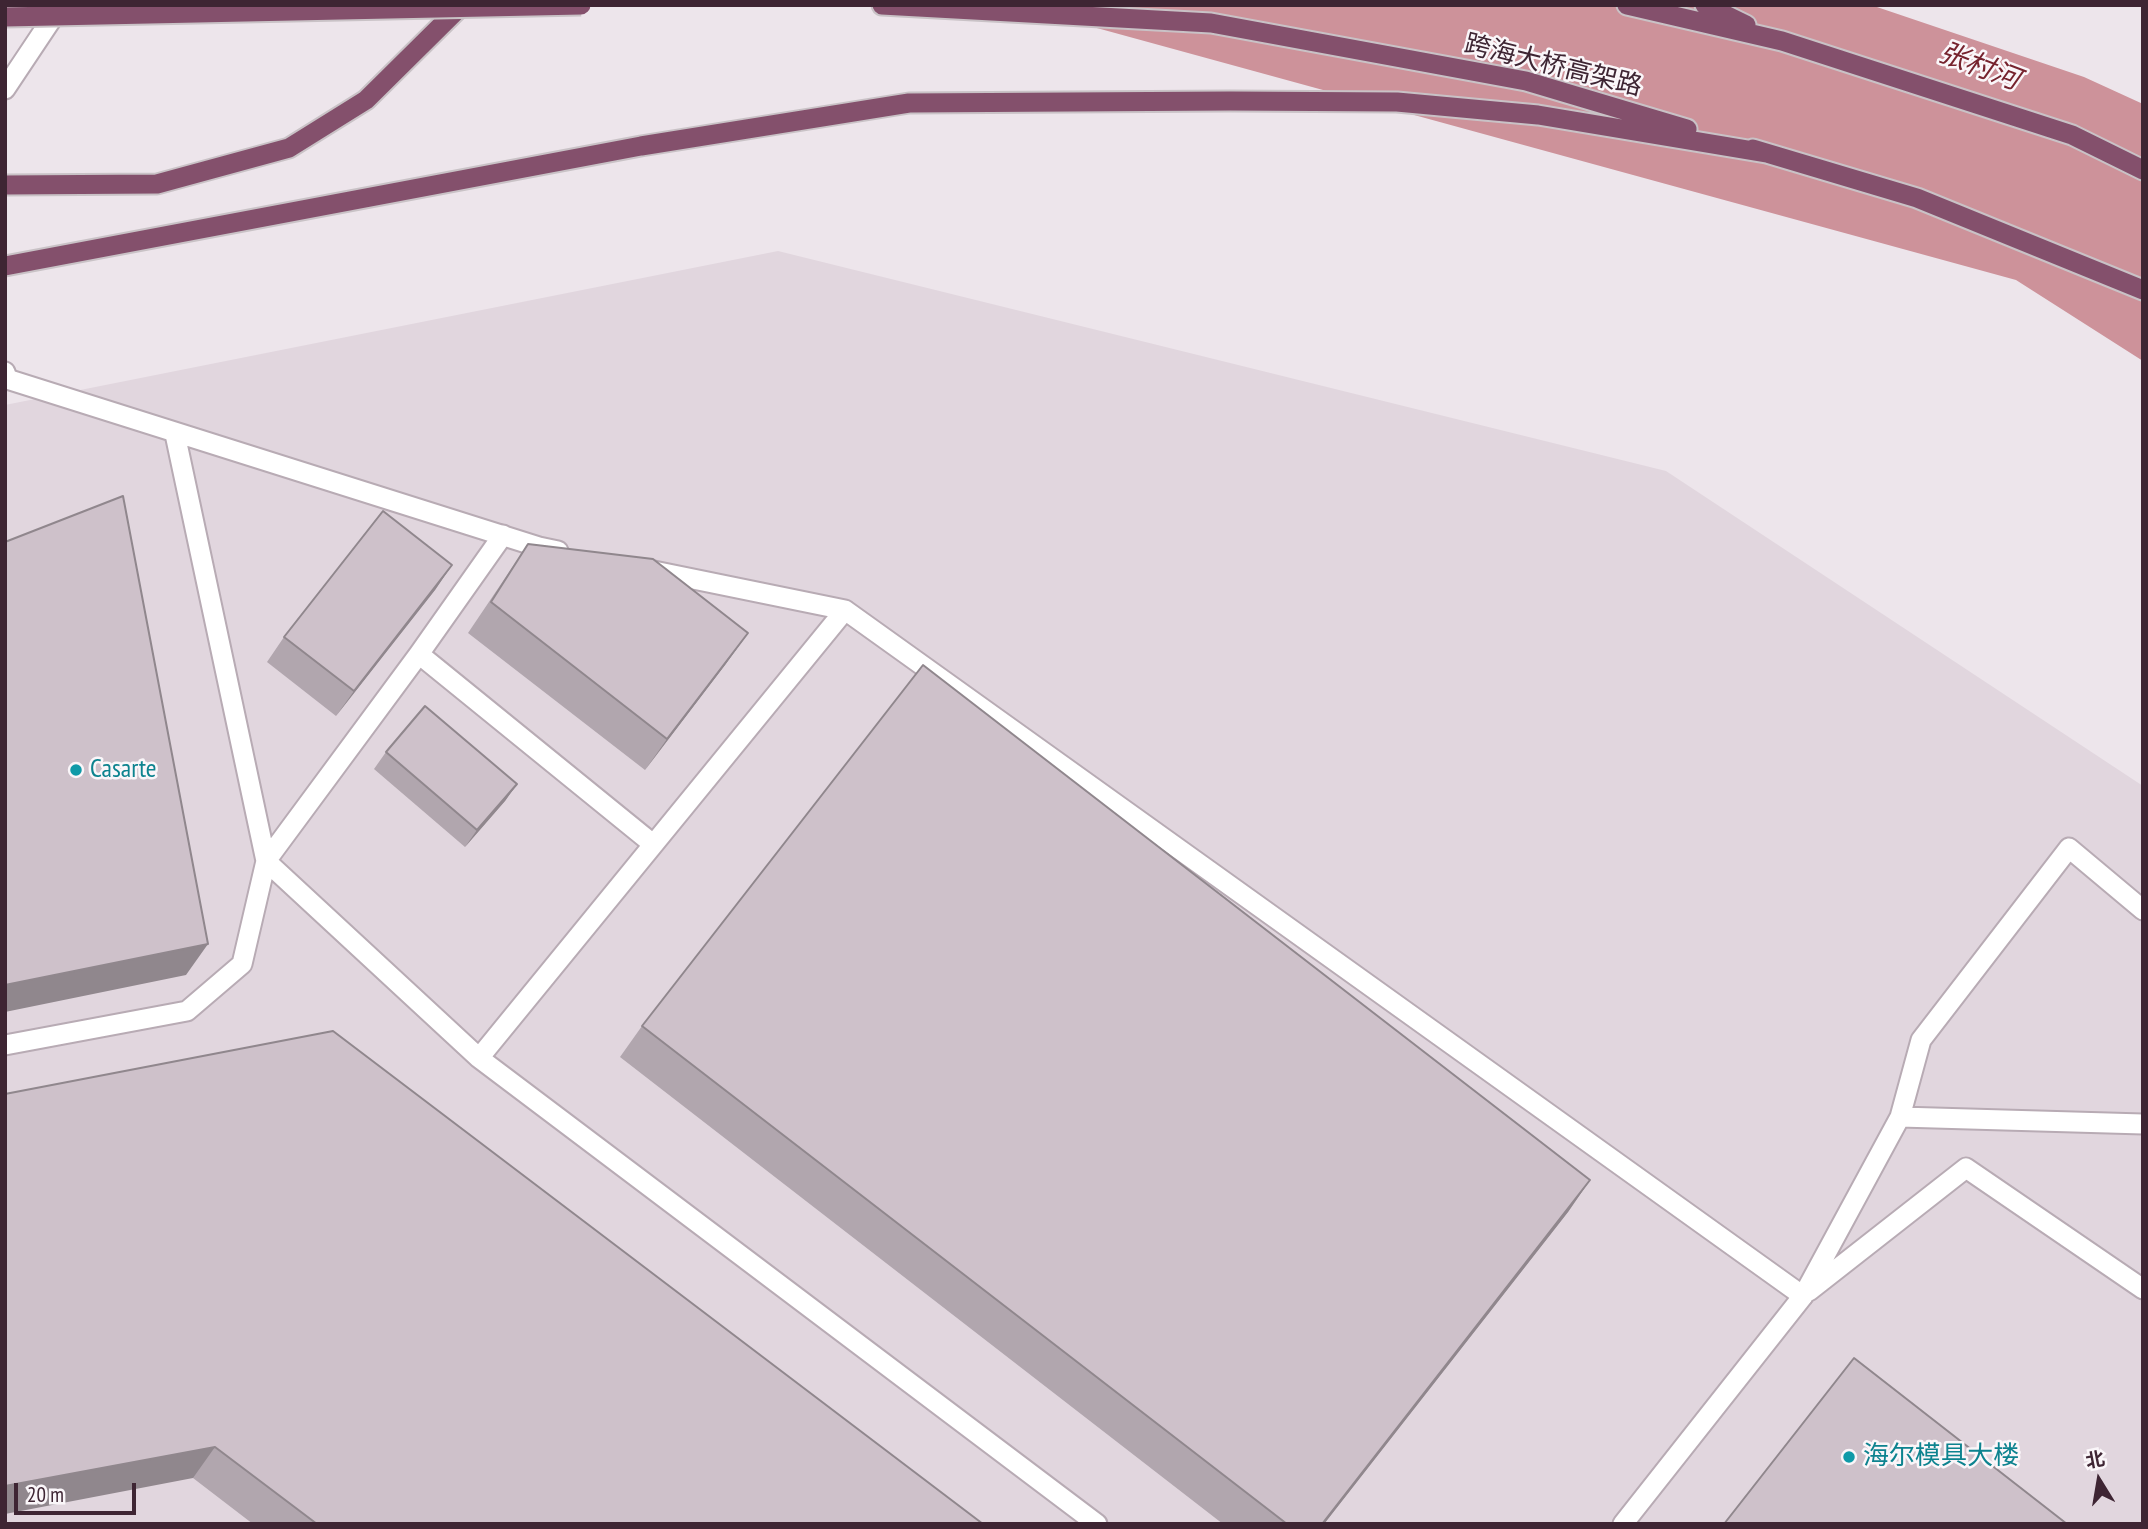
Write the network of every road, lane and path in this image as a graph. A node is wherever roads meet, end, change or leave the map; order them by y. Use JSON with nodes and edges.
{"nodes":[{"id":1,"x":61,"y":5,"type":"edge"},
{"id":2,"x":462,"y":5,"type":"edge"},
{"id":3,"x":581,"y":5,"type":"edge"},
{"id":4,"x":882,"y":5,"type":"edge"},
{"id":5,"x":1627,"y":5,"type":"edge"},
{"id":6,"x":1705,"y":5,"type":"edge"},
{"id":7,"x":5,"y":17,"type":"edge"},
{"id":8,"x":1782,"y":41,"type":"junction"},
{"id":9,"x":5,"y":89,"type":"edge"},
{"id":10,"x":2072,"y":135,"type":"junction"},
{"id":11,"x":1766,"y":153,"type":"junction"},
{"id":12,"x":2143,"y":165,"type":"edge"},
{"id":13,"x":2143,"y":170,"type":"edge"},
{"id":14,"x":5,"y":185,"type":"edge"},
{"id":15,"x":5,"y":266,"type":"edge"},
{"id":16,"x":2143,"y":290,"type":"edge"},
{"id":17,"x":6,"y":376,"type":"edge"},
{"id":18,"x":175,"y":434,"type":"junction"},
{"id":19,"x":503,"y":535,"type":"junction"},
{"id":20,"x":579,"y":555,"type":"edge"},
{"id":21,"x":632,"y":566,"type":"edge"},
{"id":22,"x":845,"y":610,"type":"junction"},
{"id":23,"x":419,"y":654,"type":"junction"},
{"id":24,"x":653,"y":844,"type":"junction"},
{"id":25,"x":266,"y":861,"type":"junction"},
{"id":26,"x":2143,"y":910,"type":"edge"},
{"id":27,"x":5,"y":1045,"type":"edge"},
{"id":28,"x":479,"y":1058,"type":"junction"},
{"id":29,"x":1900,"y":1117,"type":"junction"},
{"id":30,"x":2143,"y":1124,"type":"edge"},
{"id":31,"x":2143,"y":1289,"type":"edge"},
{"id":32,"x":1803,"y":1296,"type":"junction"},
{"id":33,"x":1097,"y":1524,"type":"edge"},
{"id":34,"x":1623,"y":1524,"type":"edge"}],
"edges":[{"from":1,"to":9,"type":"street"},
{"from":2,"to":14,"type":"highway"},
{"from":3,"to":7,"type":"highway","bridge":true},
{"from":4,"to":11,"type":"highway","name":"跨海大桥高架路"},
{"from":5,"to":8,"type":"highway"},
{"from":6,"to":8,"type":"highway"},
{"from":8,"to":10,"type":"highway"},
{"from":10,"to":12,"type":"highway"},
{"from":10,"to":13,"type":"highway"},
{"from":11,"to":15,"type":"highway"},
{"from":11,"to":16,"type":"highway","name":"跨海大桥高架路"},
{"from":17,"to":18,"type":"street"},
{"from":18,"to":19,"type":"street"},
{"from":18,"to":25,"type":"street"},
{"from":19,"to":20,"type":"street"},
{"from":19,"to":23,"type":"street"},
{"from":21,"to":22,"type":"street"},
{"from":22,"to":24,"type":"street"},
{"from":22,"to":32,"type":"street"},
{"from":23,"to":24,"type":"street"},
{"from":23,"to":25,"type":"street"},
{"from":24,"to":28,"type":"street"},
{"from":25,"to":27,"type":"street"},
{"from":25,"to":28,"type":"street"},
{"from":26,"to":29,"type":"street"},
{"from":28,"to":33,"type":"street"},
{"from":29,"to":30,"type":"street"},
{"from":29,"to":32,"type":"street"},
{"from":31,"to":32,"type":"street"},
{"from":32,"to":34,"type":"street"}]}
